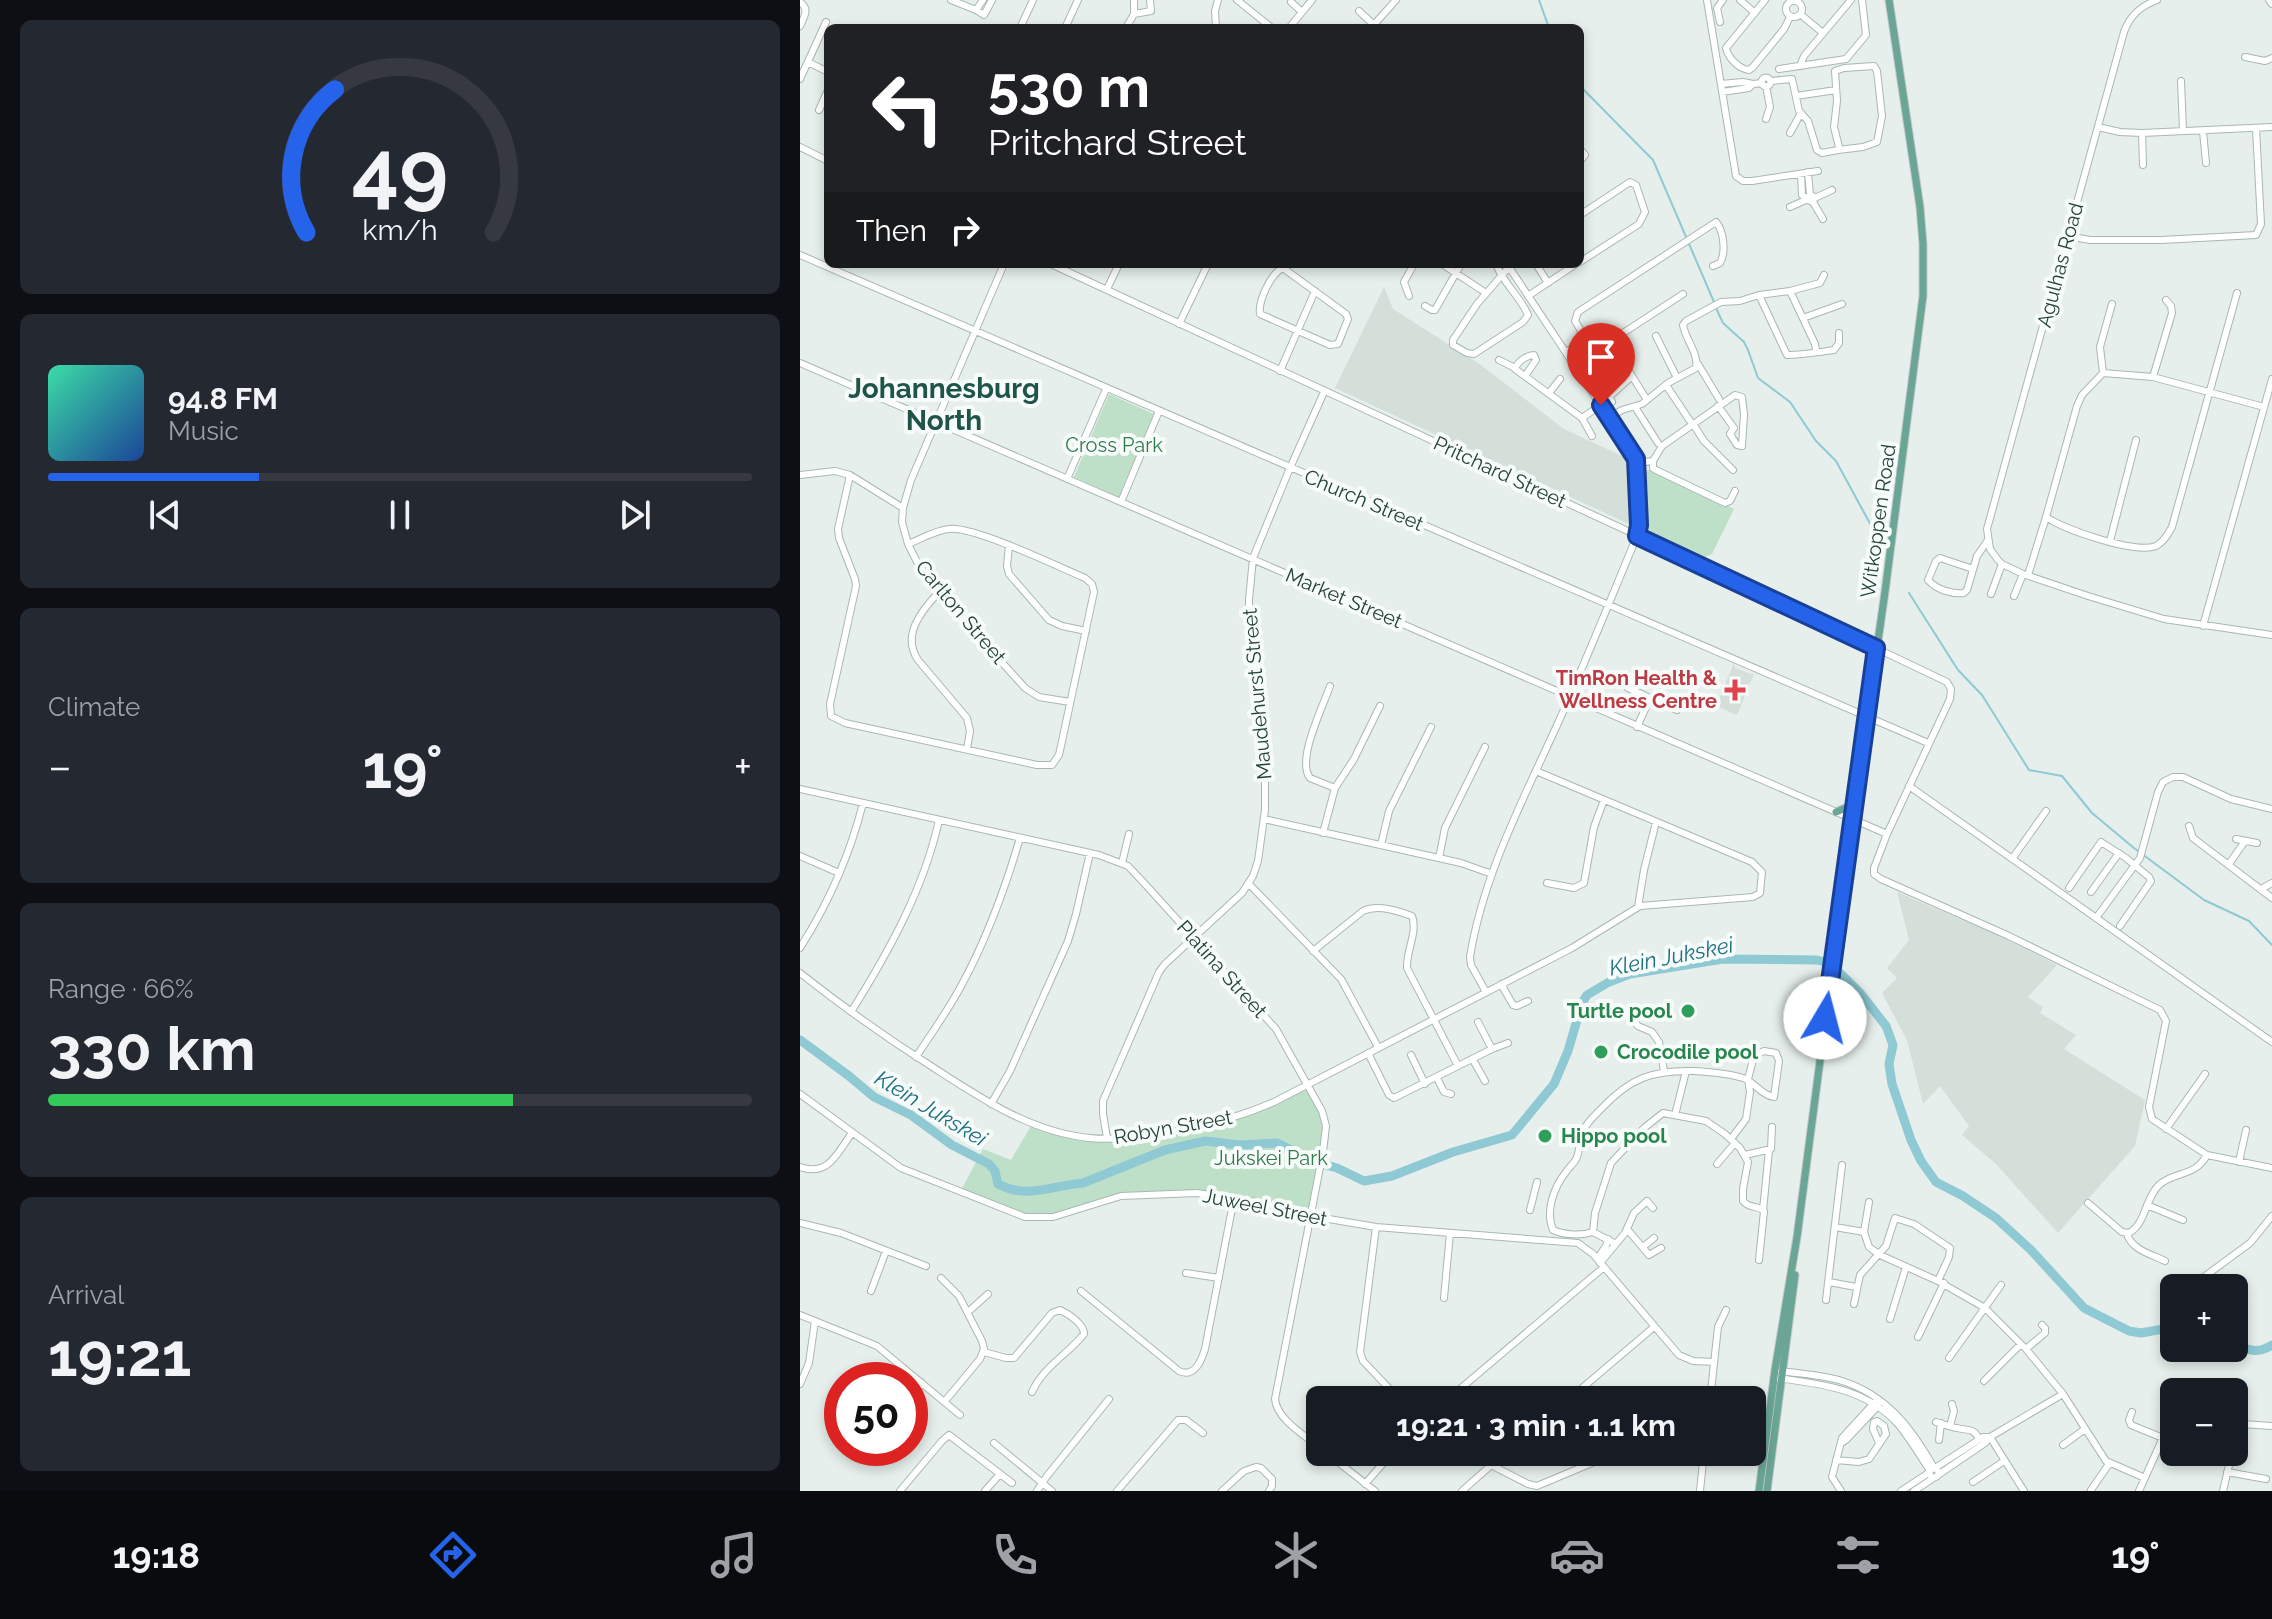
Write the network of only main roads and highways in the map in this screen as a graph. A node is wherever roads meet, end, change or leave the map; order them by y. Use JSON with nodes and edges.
{"nodes":[{"id":1,"x":1889,"y":0,"type":"edge"},
{"id":2,"x":1855,"y":800,"type":"junction"},
{"id":3,"x":1836,"y":812,"type":"road end"},
{"id":4,"x":1779,"y":1374,"type":"junction"},
{"id":5,"x":1759,"y":1491,"type":"edge"},
{"id":6,"x":1767,"y":1491,"type":"edge"}],
"edges":[{"from":1,"to":2,"type":"main road","name":"Witkoppen Road"},
{"from":2,"to":3,"type":"main road"},
{"from":2,"to":4,"type":"main road","name":"Witkoppen Road"},
{"from":4,"to":5,"type":"main road","name":"Witkoppen Road"},
{"from":4,"to":6,"type":"main road","name":"Witkoppen Road"}]}
